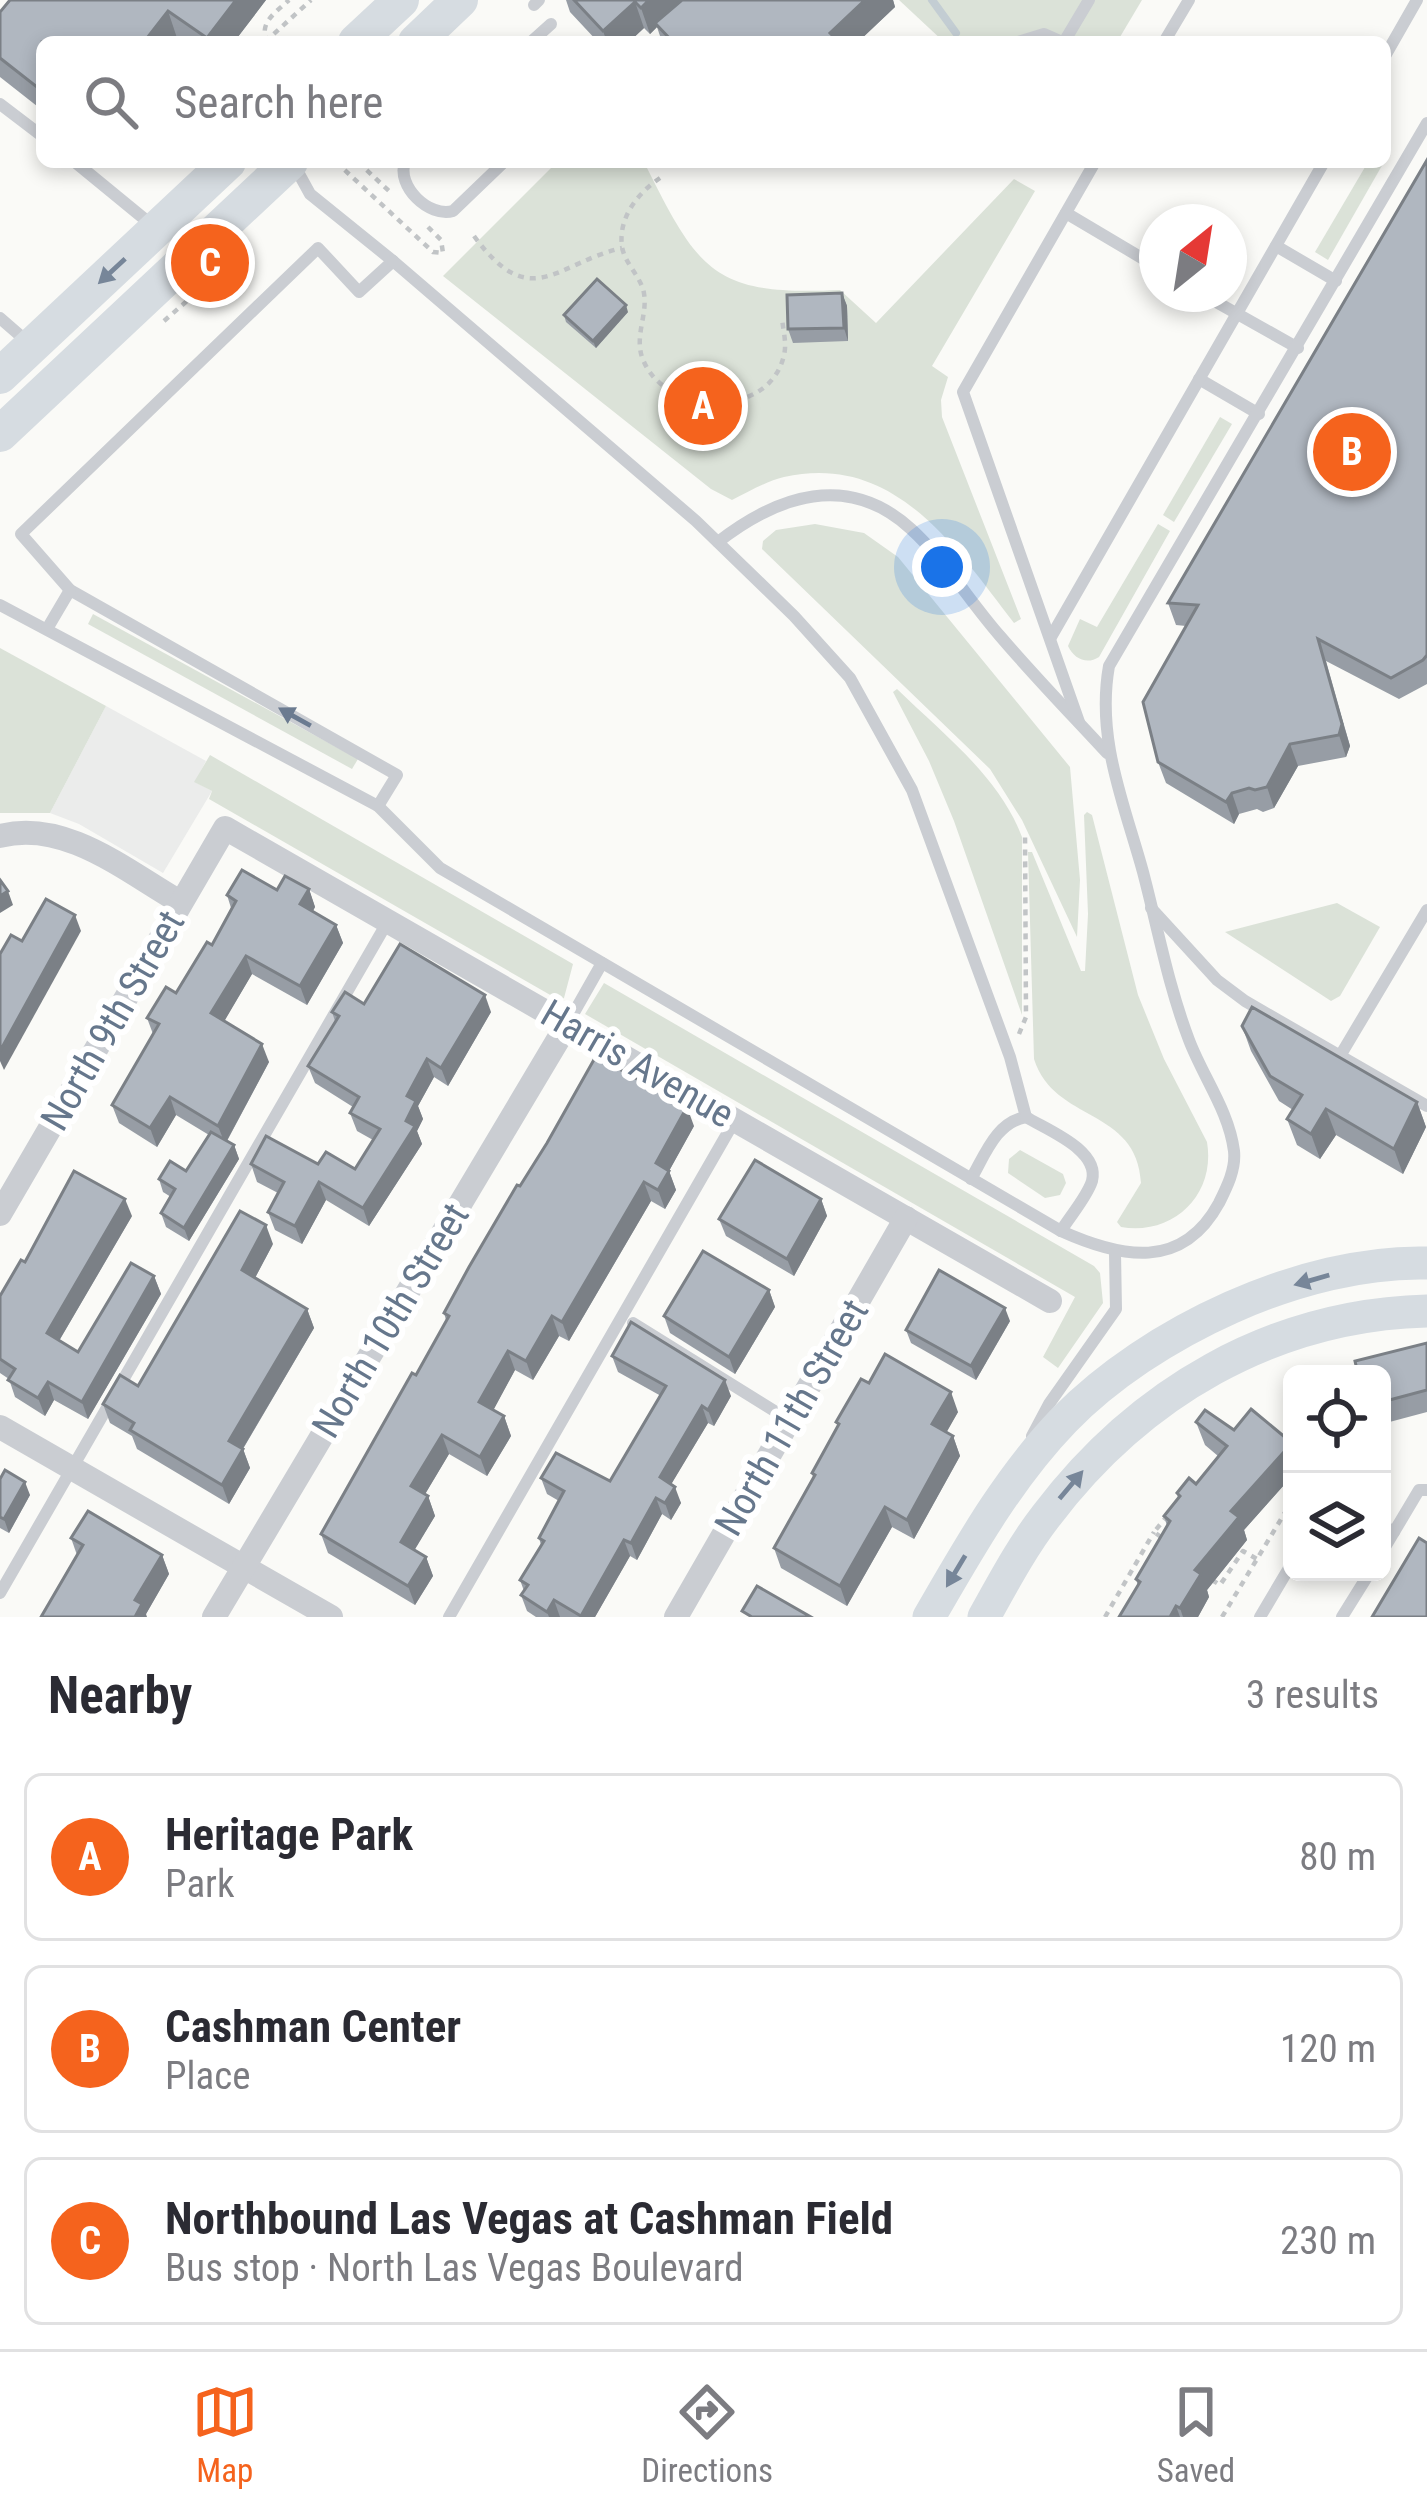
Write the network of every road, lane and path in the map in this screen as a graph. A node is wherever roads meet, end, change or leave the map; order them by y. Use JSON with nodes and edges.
{"nodes":[{"id":1,"x":289,"y":0,"type":"edge"},
{"id":2,"x":311,"y":0,"type":"edge"},
{"id":3,"x":401,"y":0,"type":"edge"},
{"id":4,"x":460,"y":0,"type":"edge"},
{"id":5,"x":1089,"y":0,"type":"edge"},
{"id":6,"x":1189,"y":0,"type":"edge"},
{"id":7,"x":1417,"y":0,"type":"edge"},
{"id":8,"x":551,"y":24,"type":"dead end"},
{"id":9,"x":264,"y":36,"type":"edge"},
{"id":10,"x":272,"y":36,"type":"edge"},
{"id":11,"x":362,"y":36,"type":"edge"},
{"id":12,"x":422,"y":36,"type":"edge"},
{"id":13,"x":538,"y":36,"type":"edge"},
{"id":14,"x":1067,"y":36,"type":"edge"},
{"id":15,"x":1168,"y":36,"type":"edge"},
{"id":16,"x":1391,"y":46,"type":"edge"},
{"id":17,"x":0,"y":104,"type":"edge"},
{"id":18,"x":1427,"y":123,"type":"edge"},
{"id":19,"x":36,"y":131,"type":"edge"},
{"id":20,"x":82,"y":168,"type":"edge"},
{"id":21,"x":222,"y":168,"type":"edge"},
{"id":22,"x":285,"y":168,"type":"edge"},
{"id":23,"x":295,"y":168,"type":"edge"},
{"id":24,"x":342,"y":168,"type":"edge"},
{"id":25,"x":402,"y":168,"type":"edge"},
{"id":26,"x":498,"y":168,"type":"edge"},
{"id":27,"x":1092,"y":168,"type":"edge"},
{"id":28,"x":1321,"y":168,"type":"edge"},
{"id":29,"x":660,"y":178,"type":"dead end"},
{"id":30,"x":1066,"y":213,"type":"junction"},
{"id":31,"x":157,"y":229,"type":"junction"},
{"id":32,"x":474,"y":236,"type":"dead end"},
{"id":33,"x":441,"y":240,"type":"dead end"},
{"id":34,"x":1276,"y":246,"type":"junction"},
{"id":35,"x":622,"y":248,"type":"junction"},
{"id":36,"x":1139,"y":256,"type":"edge"},
{"id":37,"x":190,"y":258,"type":"junction"},
{"id":38,"x":393,"y":261,"type":"junction"},
{"id":39,"x":1336,"y":281,"type":"junction"},
{"id":40,"x":1232,"y":312,"type":"edge"},
{"id":41,"x":1237,"y":315,"type":"junction"},
{"id":42,"x":0,"y":318,"type":"edge"},
{"id":43,"x":782,"y":318,"type":"edge"},
{"id":44,"x":32,"y":346,"type":"junction"},
{"id":45,"x":1298,"y":348,"type":"junction"},
{"id":46,"x":0,"y":376,"type":"edge"},
{"id":47,"x":1199,"y":379,"type":"junction"},
{"id":48,"x":1259,"y":414,"type":"junction"},
{"id":49,"x":0,"y":434,"type":"edge"},
{"id":50,"x":718,"y":542,"type":"junction"},
{"id":51,"x":70,"y":590,"type":"junction"},
{"id":52,"x":3,"y":604,"type":"edge"},
{"id":53,"x":47,"y":629,"type":"junction"},
{"id":54,"x":1052,"y":637,"type":"junction"},
{"id":55,"x":1079,"y":722,"type":"junction"},
{"id":56,"x":1108,"y":754,"type":"junction"},
{"id":57,"x":378,"y":806,"type":"junction"},
{"id":58,"x":225,"y":828,"type":"joint"},
{"id":59,"x":1025,"y":832,"type":"dead end"},
{"id":60,"x":0,"y":836,"type":"edge"},
{"id":61,"x":180,"y":902,"type":"junction"},
{"id":62,"x":1150,"y":907,"type":"junction"},
{"id":63,"x":1427,"y":910,"type":"edge"},
{"id":64,"x":388,"y":920,"type":"junction"},
{"id":65,"x":602,"y":963,"type":"junction"},
{"id":66,"x":568,"y":1023,"type":"junction"},
{"id":67,"x":1340,"y":1056,"type":"junction"},
{"id":68,"x":1010,"y":1057,"type":"junction"},
{"id":69,"x":1427,"y":1106,"type":"edge"},
{"id":70,"x":1026,"y":1117,"type":"junction"},
{"id":71,"x":736,"y":1119,"type":"junction"},
{"id":72,"x":971,"y":1180,"type":"junction"},
{"id":73,"x":0,"y":1214,"type":"edge"},
{"id":74,"x":906,"y":1218,"type":"junction"},
{"id":75,"x":1060,"y":1231,"type":"junction"},
{"id":76,"x":1115,"y":1253,"type":"junction"},
{"id":77,"x":1427,"y":1263,"type":"edge"},
{"id":78,"x":1050,"y":1301,"type":"dead end"},
{"id":79,"x":1427,"y":1311,"type":"edge"},
{"id":80,"x":622,"y":1316,"type":"junction"},
{"id":81,"x":790,"y":1420,"type":"junction"},
{"id":82,"x":0,"y":1426,"type":"edge"},
{"id":83,"x":72,"y":1468,"type":"junction"},
{"id":84,"x":1427,"y":1490,"type":"edge"},
{"id":85,"x":999,"y":1500,"type":"junction"},
{"id":86,"x":1178,"y":1502,"type":"edge"},
{"id":87,"x":1283,"y":1517,"type":"edge"},
{"id":88,"x":1391,"y":1525,"type":"edge"},
{"id":89,"x":1154,"y":1532,"type":"junction"},
{"id":90,"x":1159,"y":1543,"type":"edge"},
{"id":91,"x":1257,"y":1559,"type":"junction"},
{"id":92,"x":243,"y":1566,"type":"junction"},
{"id":93,"x":1204,"y":1574,"type":"edge"},
{"id":94,"x":1283,"y":1577,"type":"edge"},
{"id":95,"x":1364,"y":1581,"type":"edge"},
{"id":96,"x":0,"y":1593,"type":"edge"},
{"id":97,"x":214,"y":1617,"type":"edge"},
{"id":98,"x":331,"y":1617,"type":"edge"},
{"id":99,"x":449,"y":1617,"type":"edge"},
{"id":100,"x":676,"y":1617,"type":"edge"},
{"id":101,"x":929,"y":1617,"type":"edge"},
{"id":102,"x":984,"y":1617,"type":"edge"},
{"id":103,"x":1105,"y":1617,"type":"edge"},
{"id":104,"x":1222,"y":1617,"type":"edge"},
{"id":105,"x":1260,"y":1617,"type":"edge"},
{"id":106,"x":1342,"y":1617,"type":"edge"}],
"edges":[{"from":1,"to":9,"type":"path"},
{"from":2,"to":10,"type":"path"},
{"from":3,"to":11,"type":"main road"},
{"from":4,"to":12,"type":"main road"},
{"from":5,"to":14,"type":"lane"},
{"from":6,"to":15,"type":"lane"},
{"from":7,"to":16,"type":"lane"},
{"from":8,"to":13,"type":"lane"},
{"from":17,"to":19,"type":"lane"},
{"from":18,"to":39,"type":"lane"},
{"from":20,"to":31,"type":"lane"},
{"from":21,"to":31,"type":"main road"},
{"from":22,"to":37,"type":"main road"},
{"from":23,"to":38,"type":"lane"},
{"from":24,"to":33,"type":"path"},
{"from":25,"to":26,"type":"lane"},
{"from":27,"to":30,"type":"lane"},
{"from":28,"to":34,"type":"lane"},
{"from":29,"to":35,"type":"path"},
{"from":30,"to":36,"type":"lane"},
{"from":30,"to":54,"type":"lane"},
{"from":31,"to":37,"type":"main road"},
{"from":31,"to":44,"type":"main road","one_way":true},
{"from":32,"to":35,"type":"path"},
{"from":34,"to":39,"type":"lane"},
{"from":34,"to":41,"type":"lane"},
{"from":35,"to":43,"type":"path"},
{"from":37,"to":49,"type":"main road"},
{"from":38,"to":50,"type":"lane"},
{"from":38,"to":51,"type":"lane"},
{"from":39,"to":45,"type":"lane"},
{"from":40,"to":41,"type":"lane"},
{"from":41,"to":45,"type":"lane"},
{"from":41,"to":47,"type":"lane"},
{"from":42,"to":44,"type":"lane"},
{"from":44,"to":46,"type":"main road"},
{"from":45,"to":48,"type":"lane"},
{"from":47,"to":48,"type":"lane"},
{"from":47,"to":54,"type":"lane"},
{"from":48,"to":56,"type":"lane"},
{"from":50,"to":55,"type":"lane"},
{"from":50,"to":68,"type":"lane"},
{"from":51,"to":53,"type":"lane"},
{"from":57,"to":51,"type":"lane","one_way":true},
{"from":52,"to":53,"type":"lane"},
{"from":53,"to":57,"type":"lane"},
{"from":54,"to":55,"type":"lane"},
{"from":55,"to":56,"type":"lane"},
{"from":56,"to":62,"type":"lane"},
{"from":57,"to":65,"type":"lane"},
{"from":58,"to":61,"type":"street","name":"North 9th Street"},
{"from":58,"to":64,"type":"street","name":"Harris Avenue"},
{"from":59,"to":68,"type":"path"},
{"from":60,"to":61,"type":"street"},
{"from":61,"to":73,"type":"street","name":"North 9th Street"},
{"from":62,"to":67,"type":"lane"},
{"from":62,"to":76,"type":"lane"},
{"from":63,"to":67,"type":"lane"},
{"from":64,"to":66,"type":"street","name":"Harris Avenue"},
{"from":64,"to":83,"type":"lane"},
{"from":65,"to":66,"type":"lane"},
{"from":65,"to":72,"type":"lane"},
{"from":66,"to":71,"type":"street","name":"Harris Avenue"},
{"from":66,"to":92,"type":"street","name":"North 10th Street"},
{"from":67,"to":69,"type":"lane"},
{"from":68,"to":70,"type":"lane"},
{"from":70,"to":72,"type":"lane"},
{"from":70,"to":75,"type":"lane"},
{"from":71,"to":74,"type":"street","name":"Harris Avenue"},
{"from":71,"to":80,"type":"lane"},
{"from":72,"to":75,"type":"lane"},
{"from":74,"to":78,"type":"street","name":"Harris Avenue"},
{"from":74,"to":81,"type":"street","name":"North 11th Street"},
{"from":75,"to":76,"type":"lane"},
{"from":76,"to":85,"type":"lane"},
{"from":77,"to":85,"type":"main road","one_way":true},
{"from":102,"to":79,"type":"main road","one_way":true},
{"from":80,"to":81,"type":"lane"},
{"from":80,"to":99,"type":"lane"},
{"from":81,"to":100,"type":"street","name":"North 11th Street"},
{"from":82,"to":83,"type":"street"},
{"from":83,"to":92,"type":"street"},
{"from":83,"to":96,"type":"lane"},
{"from":84,"to":88,"type":"lane"},
{"from":85,"to":101,"type":"main road","one_way":true},
{"from":86,"to":89,"type":"path"},
{"from":87,"to":91,"type":"path"},
{"from":89,"to":90,"type":"path"},
{"from":89,"to":103,"type":"path"},
{"from":91,"to":93,"type":"path"},
{"from":91,"to":104,"type":"path"},
{"from":92,"to":97,"type":"street","name":"North 10th Street"},
{"from":92,"to":98,"type":"street"},
{"from":94,"to":105,"type":"lane"},
{"from":95,"to":106,"type":"lane"}]}
